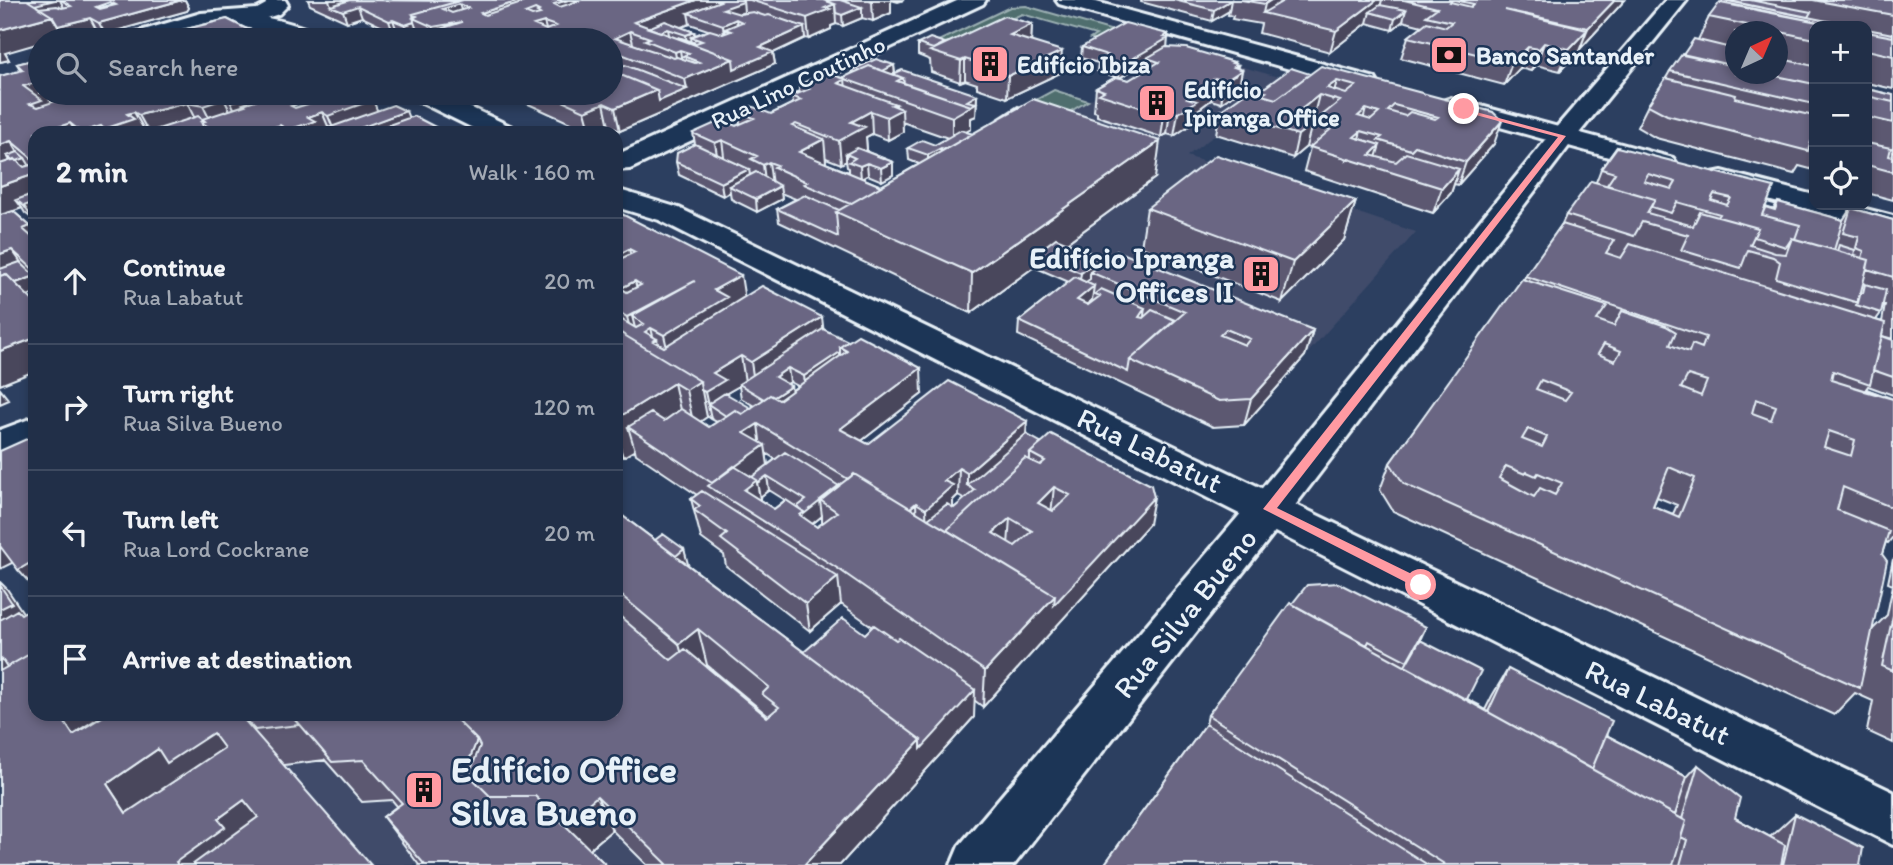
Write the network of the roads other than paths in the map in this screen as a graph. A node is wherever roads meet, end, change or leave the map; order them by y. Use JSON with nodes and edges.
{"nodes":[{"id":1,"x":976,"y":0,"type":"edge"},
{"id":2,"x":1066,"y":0,"type":"edge"},
{"id":3,"x":1677,"y":0,"type":"edge"},
{"id":4,"x":274,"y":3,"type":"edge"},
{"id":5,"x":227,"y":9,"type":"edge"},
{"id":6,"x":171,"y":28,"type":"edge"},
{"id":7,"x":281,"y":28,"type":"edge"},
{"id":8,"x":298,"y":28,"type":"edge"},
{"id":9,"x":1384,"y":88,"type":"edge"},
{"id":10,"x":1424,"y":98,"type":"edge"},
{"id":11,"x":446,"y":105,"type":"edge"},
{"id":12,"x":489,"y":126,"type":"edge"},
{"id":13,"x":1563,"y":136,"type":"junction"},
{"id":14,"x":623,"y":175,"type":"edge"},
{"id":15,"x":623,"y":180,"type":"edge"},
{"id":16,"x":1809,"y":202,"type":"edge"},
{"id":17,"x":1838,"y":210,"type":"edge"},
{"id":18,"x":1893,"y":225,"type":"edge"},
{"id":19,"x":28,"y":433,"type":"edge"},
{"id":20,"x":0,"y":446,"type":"edge"},
{"id":21,"x":1269,"y":509,"type":"junction"},
{"id":22,"x":1893,"y":819,"type":"edge"},
{"id":23,"x":979,"y":865,"type":"edge"}],
"edges":[{"from":1,"to":14,"type":"street","name":"Rua Lino Coutinho"},
{"from":2,"to":9,"type":"street"},
{"from":3,"to":13,"type":"street","name":"Rua Silva Bueno"},
{"from":4,"to":5,"type":"street"},
{"from":4,"to":8,"type":"street"},
{"from":5,"to":6,"type":"street"},
{"from":5,"to":7,"type":"street"},
{"from":10,"to":13,"type":"street"},
{"from":11,"to":12,"type":"street"},
{"from":13,"to":16,"type":"street"},
{"from":13,"to":21,"type":"street","name":"Rua Silva Bueno"},
{"from":15,"to":21,"type":"street","name":"Rua Labatut"},
{"from":17,"to":18,"type":"street"},
{"from":19,"to":20,"type":"street"},
{"from":21,"to":22,"type":"street","name":"Rua Labatut"},
{"from":21,"to":23,"type":"street","name":"Rua Silva Bueno"}]}
